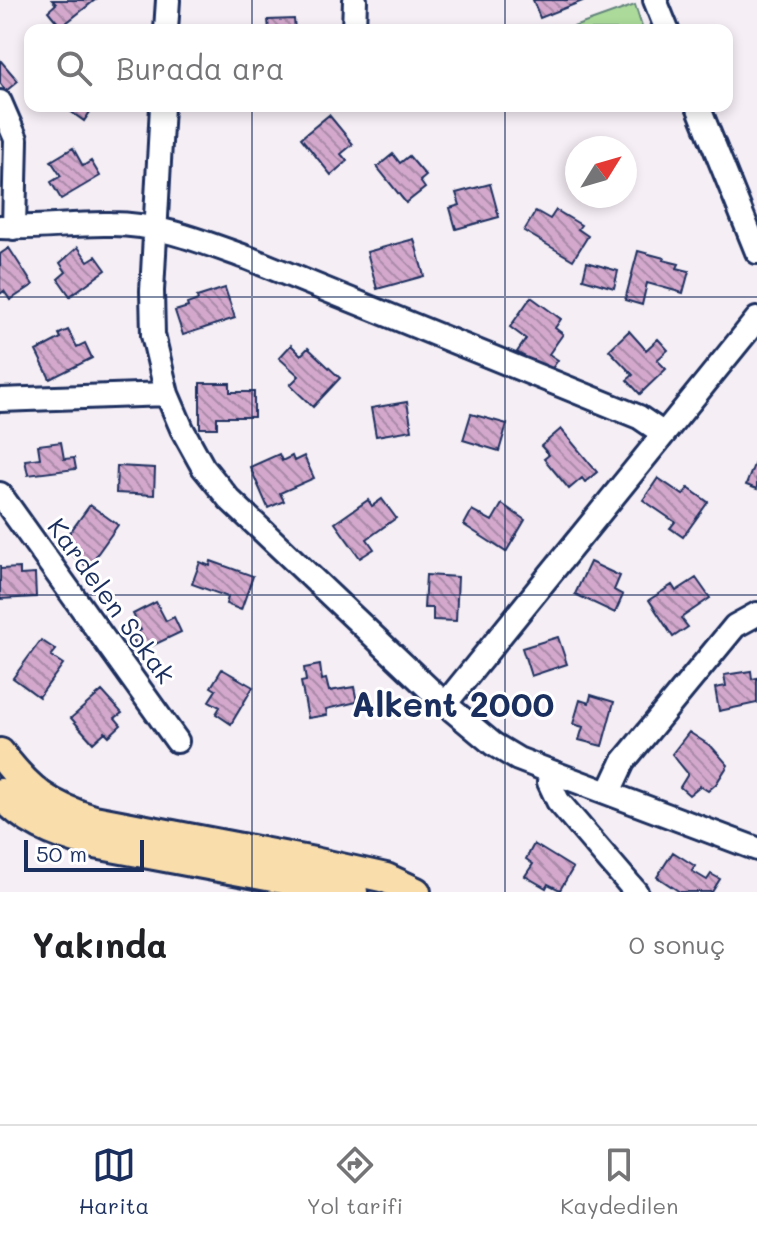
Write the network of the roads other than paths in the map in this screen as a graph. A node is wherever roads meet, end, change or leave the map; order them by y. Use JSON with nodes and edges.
{"nodes":[{"id":1,"x":355,"y":0,"type":"edge"},
{"id":2,"x":655,"y":0,"type":"edge"},
{"id":3,"x":167,"y":2,"type":"edge"},
{"id":4,"x":166,"y":24,"type":"edge"},
{"id":5,"x":354,"y":24,"type":"edge"},
{"id":6,"x":665,"y":24,"type":"edge"},
{"id":7,"x":0,"y":102,"type":"edge"},
{"id":8,"x":162,"y":112,"type":"edge"},
{"id":9,"x":700,"y":112,"type":"edge"},
{"id":10,"x":7,"y":227,"type":"edge"},
{"id":11,"x":155,"y":228,"type":"junction"},
{"id":12,"x":757,"y":252,"type":"edge"},
{"id":13,"x":757,"y":319,"type":"edge"},
{"id":14,"x":167,"y":394,"type":"junction"},
{"id":15,"x":0,"y":400,"type":"edge"},
{"id":16,"x":664,"y":434,"type":"junction"},
{"id":17,"x":0,"y":494,"type":"edge"},
{"id":18,"x":757,"y":614,"type":"edge"},
{"id":19,"x":445,"y":704,"type":"junction"},
{"id":20,"x":177,"y":741,"type":"dead end"},
{"id":21,"x":0,"y":753,"type":"edge"},
{"id":22,"x":552,"y":772,"type":"junction"},
{"id":23,"x":8,"y":791,"type":"edge"},
{"id":24,"x":609,"y":792,"type":"junction"},
{"id":25,"x":757,"y":849,"type":"edge"},
{"id":26,"x":353,"y":892,"type":"edge"},
{"id":27,"x":416,"y":892,"type":"edge"},
{"id":28,"x":636,"y":892,"type":"edge"}],
"edges":[{"from":1,"to":5,"type":"street"},
{"from":2,"to":6,"type":"street"},
{"from":3,"to":4,"type":"street"},
{"from":7,"to":10,"type":"street"},
{"from":8,"to":11,"type":"street"},
{"from":9,"to":12,"type":"street"},
{"from":10,"to":11,"type":"street"},
{"from":11,"to":14,"type":"street"},
{"from":11,"to":16,"type":"street"},
{"from":13,"to":16,"type":"street"},
{"from":14,"to":15,"type":"street"},
{"from":14,"to":19,"type":"street"},
{"from":16,"to":19,"type":"street"},
{"from":17,"to":20,"type":"street","name":"Kardelen Sokak"},
{"from":18,"to":24,"type":"street"},
{"from":19,"to":22,"type":"street"},
{"from":21,"to":23,"type":"main road"},
{"from":22,"to":24,"type":"street"},
{"from":22,"to":28,"type":"street"},
{"from":23,"to":26,"type":"main road"},
{"from":23,"to":27,"type":"main road"},
{"from":24,"to":25,"type":"street"}]}
